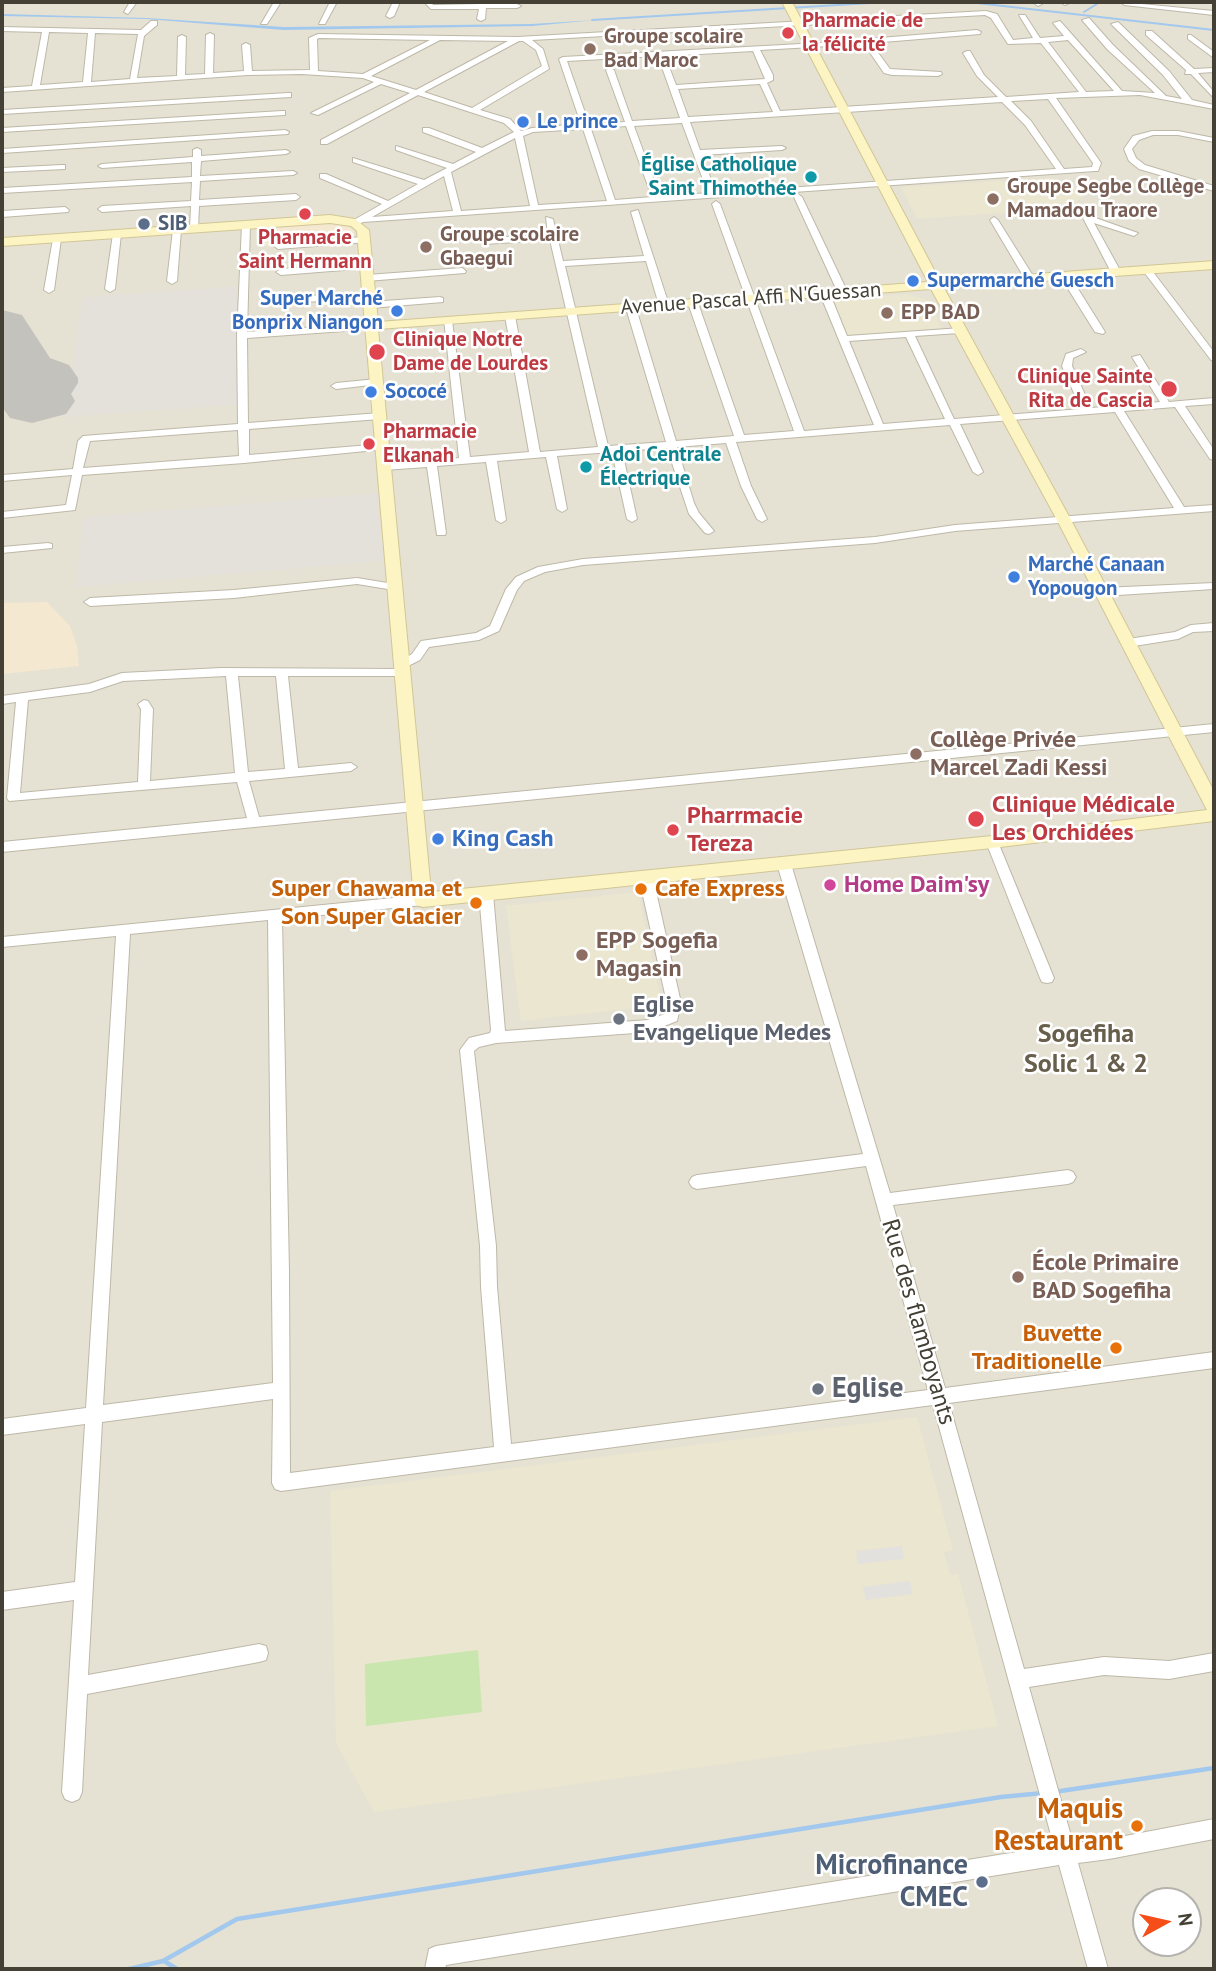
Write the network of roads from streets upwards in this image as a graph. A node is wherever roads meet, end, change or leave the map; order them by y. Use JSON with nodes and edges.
{"nodes":[{"id":1,"x":133,"y":2,"type":"edge"},
{"id":2,"x":276,"y":2,"type":"edge"},
{"id":3,"x":333,"y":2,"type":"edge"},
{"id":4,"x":396,"y":2,"type":"edge"},
{"id":5,"x":428,"y":2,"type":"edge"},
{"id":6,"x":1184,"y":2,"type":"edge"},
{"id":7,"x":1124,"y":3,"type":"edge"},
{"id":8,"x":483,"y":4,"type":"edge"},
{"id":9,"x":517,"y":6,"type":"dead end"},
{"id":10,"x":789,"y":6,"type":"edge"},
{"id":11,"x":1191,"y":10,"type":"junction"},
{"id":12,"x":128,"y":12,"type":"dead end"},
{"id":13,"x":1214,"y":12,"type":"edge"},
{"id":14,"x":967,"y":13,"type":"junction"},
{"id":15,"x":390,"y":16,"type":"dead end"},
{"id":16,"x":1021,"y":17,"type":"dead end"},
{"id":17,"x":481,"y":19,"type":"dead end"},
{"id":18,"x":1086,"y":20,"type":"dead end"},
{"id":19,"x":264,"y":22,"type":"dead end"},
{"id":20,"x":322,"y":22,"type":"dead end"},
{"id":21,"x":154,"y":23,"type":"dead end"},
{"id":22,"x":797,"y":23,"type":"junction"},
{"id":23,"x":1057,"y":23,"type":"dead end"},
{"id":24,"x":1115,"y":24,"type":"dead end"},
{"id":25,"x":2,"y":29,"type":"edge"},
{"id":26,"x":47,"y":30,"type":"junction"},
{"id":27,"x":92,"y":31,"type":"junction"},
{"id":28,"x":143,"y":32,"type":"junction"},
{"id":29,"x":977,"y":32,"type":"junction"},
{"id":30,"x":1149,"y":33,"type":"dead end"},
{"id":31,"x":210,"y":36,"type":"dead end"},
{"id":32,"x":182,"y":37,"type":"dead end"},
{"id":33,"x":441,"y":37,"type":"junction"},
{"id":34,"x":1191,"y":37,"type":"dead end"},
{"id":35,"x":1070,"y":38,"type":"junction"},
{"id":36,"x":521,"y":39,"type":"junction"},
{"id":37,"x":865,"y":40,"type":"junction"},
{"id":38,"x":1042,"y":41,"type":"junction"},
{"id":39,"x":980,"y":42,"type":"dead end"},
{"id":40,"x":246,"y":45,"type":"dead end"},
{"id":41,"x":809,"y":45,"type":"junction"},
{"id":42,"x":1161,"y":45,"type":"junction"},
{"id":43,"x":755,"y":48,"type":"junction"},
{"id":44,"x":1141,"y":50,"type":"junction"},
{"id":45,"x":967,"y":53,"type":"dead end"},
{"id":46,"x":1118,"y":53,"type":"junction"},
{"id":47,"x":661,"y":54,"type":"junction"},
{"id":48,"x":1107,"y":54,"type":"dead end"},
{"id":49,"x":1097,"y":55,"type":"dead end"},
{"id":50,"x":1086,"y":56,"type":"junction"},
{"id":51,"x":1214,"y":56,"type":"edge"},
{"id":52,"x":1214,"y":69,"type":"edge"},
{"id":53,"x":610,"y":70,"type":"dead end"},
{"id":54,"x":1192,"y":71,"type":"junction"},
{"id":55,"x":248,"y":73,"type":"junction"},
{"id":56,"x":314,"y":73,"type":"junction"},
{"id":57,"x":1166,"y":73,"type":"junction"},
{"id":58,"x":938,"y":74,"type":"dead end"},
{"id":59,"x":204,"y":76,"type":"junction"},
{"id":60,"x":364,"y":76,"type":"junction"},
{"id":61,"x":181,"y":78,"type":"junction"},
{"id":62,"x":133,"y":81,"type":"junction"},
{"id":63,"x":381,"y":81,"type":"junction"},
{"id":64,"x":763,"y":82,"type":"junction"},
{"id":65,"x":87,"y":84,"type":"junction"},
{"id":66,"x":674,"y":87,"type":"junction"},
{"id":67,"x":36,"y":88,"type":"junction"},
{"id":68,"x":2,"y":90,"type":"edge"},
{"id":69,"x":418,"y":93,"type":"junction"},
{"id":70,"x":1120,"y":93,"type":"junction"},
{"id":71,"x":1084,"y":94,"type":"junction"},
{"id":72,"x":288,"y":95,"type":"dead end"},
{"id":73,"x":1214,"y":96,"type":"edge"},
{"id":74,"x":1051,"y":97,"type":"junction"},
{"id":75,"x":1163,"y":97,"type":"junction"},
{"id":76,"x":199,"y":100,"type":"junction"},
{"id":77,"x":1002,"y":100,"type":"junction"},
{"id":78,"x":1189,"y":102,"type":"junction"},
{"id":79,"x":1214,"y":107,"type":"edge"},
{"id":80,"x":842,"y":110,"type":"junction"},
{"id":81,"x":472,"y":111,"type":"junction"},
{"id":82,"x":2,"y":112,"type":"edge"},
{"id":83,"x":282,"y":113,"type":"dead end"},
{"id":84,"x":315,"y":113,"type":"dead end"},
{"id":85,"x":777,"y":113,"type":"junction"},
{"id":86,"x":198,"y":119,"type":"junction"},
{"id":87,"x":686,"y":119,"type":"junction"},
{"id":88,"x":630,"y":122,"type":"junction"},
{"id":89,"x":586,"y":125,"type":"junction"},
{"id":90,"x":2,"y":130,"type":"edge"},
{"id":91,"x":426,"y":130,"type":"dead end"},
{"id":92,"x":285,"y":132,"type":"dead end"},
{"id":93,"x":518,"y":132,"type":"junction"},
{"id":94,"x":197,"y":139,"type":"junction"},
{"id":95,"x":1214,"y":139,"type":"edge"},
{"id":96,"x":324,"y":142,"type":"dead end"},
{"id":97,"x":399,"y":148,"type":"dead end"},
{"id":98,"x":782,"y":148,"type":"dead end"},
{"id":99,"x":2,"y":151,"type":"edge"},
{"id":100,"x":482,"y":151,"type":"junction"},
{"id":101,"x":286,"y":152,"type":"dead end"},
{"id":102,"x":699,"y":153,"type":"junction"},
{"id":103,"x":196,"y":159,"type":"junction"},
{"id":104,"x":356,"y":160,"type":"dead end"},
{"id":105,"x":102,"y":166,"type":"dead end"},
{"id":106,"x":62,"y":167,"type":"dead end"},
{"id":107,"x":450,"y":169,"type":"junction"},
{"id":108,"x":2,"y":170,"type":"edge"},
{"id":109,"x":1060,"y":171,"type":"junction"},
{"id":110,"x":293,"y":173,"type":"dead end"},
{"id":111,"x":323,"y":176,"type":"dead end"},
{"id":112,"x":195,"y":180,"type":"junction"},
{"id":113,"x":424,"y":184,"type":"junction"},
{"id":114,"x":883,"y":184,"type":"junction"},
{"id":115,"x":1214,"y":189,"type":"edge"},
{"id":116,"x":2,"y":191,"type":"edge"},
{"id":117,"x":296,"y":197,"type":"dead end"},
{"id":118,"x":798,"y":197,"type":"dead end"},
{"id":119,"x":657,"y":200,"type":"junction"},
{"id":120,"x":715,"y":200,"type":"junction"},
{"id":121,"x":195,"y":203,"type":"junction"},
{"id":122,"x":388,"y":204,"type":"junction"},
{"id":123,"x":612,"y":204,"type":"junction"},
{"id":124,"x":102,"y":209,"type":"dead end"},
{"id":125,"x":535,"y":209,"type":"junction"},
{"id":126,"x":65,"y":210,"type":"dead end"},
{"id":127,"x":635,"y":212,"type":"dead end"},
{"id":128,"x":2,"y":214,"type":"edge"},
{"id":129,"x":458,"y":214,"type":"junction"},
{"id":130,"x":549,"y":219,"type":"dead end"},
{"id":131,"x":994,"y":220,"type":"dead end"},
{"id":132,"x":357,"y":222,"type":"junction"},
{"id":133,"x":246,"y":225,"type":"junction"},
{"id":134,"x":194,"y":229,"type":"junction"},
{"id":135,"x":177,"y":230,"type":"junction"},
{"id":136,"x":1134,"y":233,"type":"dead end"},
{"id":137,"x":117,"y":234,"type":"junction"},
{"id":138,"x":554,"y":237,"type":"junction"},
{"id":139,"x":57,"y":239,"type":"junction"},
{"id":140,"x":363,"y":240,"type":"junction"},
{"id":141,"x":484,"y":241,"type":"dead end"},
{"id":142,"x":2,"y":243,"type":"edge"},
{"id":143,"x":278,"y":246,"type":"dead end"},
{"id":144,"x":649,"y":258,"type":"junction"},
{"id":145,"x":560,"y":264,"type":"junction"},
{"id":146,"x":1214,"y":265,"type":"edge"},
{"id":147,"x":1147,"y":270,"type":"junction"},
{"id":148,"x":462,"y":271,"type":"dead end"},
{"id":149,"x":281,"y":272,"type":"dead end"},
{"id":150,"x":367,"y":272,"type":"junction"},
{"id":151,"x":1116,"y":272,"type":"junction"},
{"id":152,"x":1065,"y":276,"type":"junction"},
{"id":153,"x":1030,"y":279,"type":"junction"},
{"id":154,"x":172,"y":281,"type":"dead end"},
{"id":155,"x":936,"y":286,"type":"junction"},
{"id":156,"x":110,"y":289,"type":"dead end"},
{"id":157,"x":50,"y":290,"type":"dead end"},
{"id":158,"x":843,"y":293,"type":"junction"},
{"id":159,"x":825,"y":294,"type":"junction"},
{"id":160,"x":752,"y":299,"type":"junction"},
{"id":161,"x":280,"y":300,"type":"dead end"},
{"id":162,"x":369,"y":300,"type":"junction"},
{"id":163,"x":440,"y":300,"type":"dead end"},
{"id":164,"x":693,"y":303,"type":"junction"},
{"id":165,"x":664,"y":305,"type":"junction"},
{"id":166,"x":631,"y":308,"type":"junction"},
{"id":167,"x":572,"y":312,"type":"junction"},
{"id":168,"x":510,"y":316,"type":"junction"},
{"id":169,"x":447,"y":321,"type":"junction"},
{"id":170,"x":372,"y":326,"type":"junction"},
{"id":171,"x":959,"y":330,"type":"junction"},
{"id":172,"x":1100,"y":332,"type":"dead end"},
{"id":173,"x":909,"y":334,"type":"junction"},
{"id":174,"x":242,"y":335,"type":"junction"},
{"id":175,"x":844,"y":339,"type":"junction"},
{"id":176,"x":1081,"y":352,"type":"dead end"},
{"id":177,"x":1137,"y":357,"type":"dead end"},
{"id":178,"x":1214,"y":358,"type":"edge"},
{"id":179,"x":377,"y":383,"type":"junction"},
{"id":180,"x":336,"y":386,"type":"dead end"},
{"id":181,"x":1214,"y":401,"type":"edge"},
{"id":182,"x":1172,"y":405,"type":"junction"},
{"id":183,"x":1118,"y":409,"type":"junction"},
{"id":184,"x":1088,"y":412,"type":"junction"},
{"id":185,"x":380,"y":416,"type":"junction"},
{"id":186,"x":1006,"y":418,"type":"junction"},
{"id":187,"x":952,"y":422,"type":"junction"},
{"id":188,"x":244,"y":426,"type":"junction"},
{"id":189,"x":880,"y":428,"type":"junction"},
{"id":190,"x":800,"y":434,"type":"junction"},
{"id":191,"x":735,"y":439,"type":"junction"},
{"id":192,"x":672,"y":444,"type":"junction"},
{"id":193,"x":382,"y":447,"type":"junction"},
{"id":194,"x":616,"y":449,"type":"junction"},
{"id":195,"x":604,"y":450,"type":"junction"},
{"id":196,"x":551,"y":454,"type":"junction"},
{"id":197,"x":535,"y":455,"type":"junction"},
{"id":198,"x":1214,"y":457,"type":"edge"},
{"id":199,"x":491,"y":459,"type":"junction"},
{"id":200,"x":244,"y":460,"type":"junction"},
{"id":201,"x":465,"y":461,"type":"junction"},
{"id":202,"x":432,"y":464,"type":"junction"},
{"id":203,"x":384,"y":467,"type":"junction"},
{"id":204,"x":978,"y":472,"type":"dead end"},
{"id":205,"x":79,"y":473,"type":"junction"},
{"id":206,"x":2,"y":478,"type":"edge"},
{"id":207,"x":1214,"y":508,"type":"edge"},
{"id":208,"x":562,"y":509,"type":"dead end"},
{"id":209,"x":1181,"y":511,"type":"junction"},
{"id":210,"x":2,"y":515,"type":"edge"},
{"id":211,"x":632,"y":519,"type":"dead end"},
{"id":212,"x":762,"y":519,"type":"dead end"},
{"id":213,"x":502,"y":520,"type":"dead end"},
{"id":214,"x":1064,"y":520,"type":"junction"},
{"id":215,"x":709,"y":531,"type":"dead end"},
{"id":216,"x":441,"y":533,"type":"dead end"},
{"id":217,"x":48,"y":545,"type":"dead end"},
{"id":218,"x":2,"y":550,"type":"edge"},
{"id":219,"x":1214,"y":586,"type":"edge"},
{"id":220,"x":394,"y":587,"type":"junction"},
{"id":221,"x":1102,"y":592,"type":"junction"},
{"id":222,"x":90,"y":602,"type":"dead end"},
{"id":223,"x":1214,"y":627,"type":"edge"},
{"id":224,"x":1128,"y":643,"type":"junction"},
{"id":225,"x":401,"y":669,"type":"junction"},
{"id":226,"x":232,"y":672,"type":"junction"},
{"id":227,"x":282,"y":673,"type":"junction"},
{"id":228,"x":22,"y":699,"type":"junction"},
{"id":229,"x":2,"y":700,"type":"edge"},
{"id":230,"x":144,"y":704,"type":"dead end"},
{"id":231,"x":1214,"y":728,"type":"edge"},
{"id":232,"x":1174,"y":732,"type":"junction"},
{"id":233,"x":351,"y":767,"type":"dead end"},
{"id":234,"x":292,"y":772,"type":"junction"},
{"id":235,"x":242,"y":777,"type":"junction"},
{"id":236,"x":144,"y":786,"type":"junction"},
{"id":237,"x":415,"y":807,"type":"junction"},
{"id":238,"x":1214,"y":807,"type":"edge"},
{"id":239,"x":1214,"y":815,"type":"edge"},
{"id":240,"x":254,"y":822,"type":"junction"},
{"id":241,"x":992,"y":842,"type":"junction"},
{"id":242,"x":2,"y":847,"type":"edge"},
{"id":243,"x":784,"y":864,"type":"junction"},
{"id":244,"x":646,"y":878,"type":"junction"},
{"id":245,"x":486,"y":894,"type":"junction"},
{"id":246,"x":423,"y":900,"type":"junction"},
{"id":247,"x":275,"y":914,"type":"junction"},
{"id":248,"x":123,"y":929,"type":"junction"},
{"id":249,"x":2,"y":942,"type":"edge"},
{"id":250,"x":1047,"y":978,"type":"dead end"},
{"id":251,"x":496,"y":1037,"type":"junction"},
{"id":252,"x":872,"y":1159,"type":"junction"},
{"id":253,"x":1069,"y":1177,"type":"dead end"},
{"id":254,"x":697,"y":1182,"type":"dead end"},
{"id":255,"x":884,"y":1200,"type":"junction"},
{"id":256,"x":1214,"y":1360,"type":"edge"},
{"id":257,"x":280,"y":1390,"type":"junction"},
{"id":258,"x":939,"y":1398,"type":"junction"},
{"id":259,"x":94,"y":1415,"type":"junction"},
{"id":260,"x":2,"y":1427,"type":"edge"},
{"id":261,"x":503,"y":1454,"type":"junction"},
{"id":262,"x":82,"y":1590,"type":"junction"},
{"id":263,"x":2,"y":1601,"type":"edge"},
{"id":264,"x":259,"y":1653,"type":"dead end"},
{"id":265,"x":1214,"y":1662,"type":"edge"},
{"id":266,"x":1017,"y":1679,"type":"junction"},
{"id":267,"x":78,"y":1686,"type":"junction"},
{"id":268,"x":72,"y":1792,"type":"dead end"},
{"id":269,"x":1214,"y":1829,"type":"edge"},
{"id":270,"x":1065,"y":1854,"type":"junction"},
{"id":271,"x":435,"y":1969,"type":"edge"},
{"id":272,"x":1098,"y":1969,"type":"edge"}],
"edges":[{"from":1,"to":12,"type":"street"},
{"from":2,"to":19,"type":"street"},
{"from":3,"to":20,"type":"street"},
{"from":4,"to":15,"type":"street"},
{"from":5,"to":8,"type":"street"},
{"from":6,"to":11,"type":"street"},
{"from":7,"to":11,"type":"street"},
{"from":8,"to":9,"type":"street"},
{"from":8,"to":17,"type":"street"},
{"from":10,"to":22,"type":"street"},
{"from":11,"to":13,"type":"street"},
{"from":14,"to":22,"type":"street"},
{"from":14,"to":29,"type":"street"},
{"from":14,"to":38,"type":"street"},
{"from":16,"to":38,"type":"street"},
{"from":18,"to":46,"type":"street"},
{"from":21,"to":28,"type":"street"},
{"from":22,"to":36,"type":"street"},
{"from":22,"to":41,"type":"street"},
{"from":23,"to":35,"type":"street"},
{"from":24,"to":44,"type":"street"},
{"from":25,"to":26,"type":"street"},
{"from":26,"to":27,"type":"street"},
{"from":26,"to":67,"type":"street"},
{"from":27,"to":28,"type":"street"},
{"from":27,"to":65,"type":"street"},
{"from":28,"to":62,"type":"street"},
{"from":29,"to":37,"type":"street"},
{"from":29,"to":39,"type":"street"},
{"from":30,"to":42,"type":"street"},
{"from":31,"to":59,"type":"street"},
{"from":32,"to":61,"type":"street"},
{"from":33,"to":36,"type":"street"},
{"from":33,"to":56,"type":"street"},
{"from":33,"to":60,"type":"street"},
{"from":34,"to":51,"type":"street"},
{"from":35,"to":38,"type":"street"},
{"from":35,"to":50,"type":"street"},
{"from":36,"to":69,"type":"street"},
{"from":36,"to":81,"type":"street"},
{"from":37,"to":41,"type":"street"},
{"from":37,"to":58,"type":"street"},
{"from":38,"to":71,"type":"street"},
{"from":40,"to":55,"type":"street"},
{"from":41,"to":43,"type":"street"},
{"from":41,"to":80,"type":"street"},
{"from":42,"to":44,"type":"street"},
{"from":42,"to":54,"type":"street"},
{"from":43,"to":47,"type":"street"},
{"from":43,"to":64,"type":"street"},
{"from":44,"to":46,"type":"street"},
{"from":44,"to":57,"type":"street"},
{"from":45,"to":77,"type":"street"},
{"from":46,"to":48,"type":"street"},
{"from":46,"to":75,"type":"street"},
{"from":47,"to":66,"type":"street"},
{"from":47,"to":89,"type":"street"},
{"from":49,"to":50,"type":"street"},
{"from":50,"to":70,"type":"street"},
{"from":52,"to":54,"type":"street"},
{"from":53,"to":88,"type":"street"},
{"from":54,"to":57,"type":"street"},
{"from":54,"to":73,"type":"street"},
{"from":55,"to":56,"type":"street"},
{"from":55,"to":59,"type":"street"},
{"from":56,"to":60,"type":"street"},
{"from":57,"to":78,"type":"street"},
{"from":59,"to":61,"type":"street"},
{"from":59,"to":76,"type":"street"},
{"from":60,"to":63,"type":"street"},
{"from":61,"to":62,"type":"street"},
{"from":62,"to":65,"type":"street"},
{"from":63,"to":69,"type":"street"},
{"from":63,"to":84,"type":"street"},
{"from":64,"to":66,"type":"street"},
{"from":64,"to":85,"type":"street"},
{"from":65,"to":67,"type":"street"},
{"from":66,"to":87,"type":"street"},
{"from":67,"to":68,"type":"street"},
{"from":69,"to":81,"type":"street"},
{"from":69,"to":96,"type":"street"},
{"from":70,"to":71,"type":"street"},
{"from":70,"to":75,"type":"street"},
{"from":71,"to":74,"type":"street"},
{"from":72,"to":76,"type":"street"},
{"from":74,"to":77,"type":"street"},
{"from":74,"to":109,"type":"street"},
{"from":75,"to":78,"type":"street"},
{"from":76,"to":82,"type":"street"},
{"from":76,"to":86,"type":"street"},
{"from":77,"to":80,"type":"street"},
{"from":77,"to":109,"type":"street"},
{"from":78,"to":79,"type":"street"},
{"from":80,"to":85,"type":"street"},
{"from":80,"to":114,"type":"street"},
{"from":81,"to":93,"type":"street"},
{"from":83,"to":86,"type":"street"},
{"from":85,"to":87,"type":"street"},
{"from":86,"to":90,"type":"street"},
{"from":86,"to":94,"type":"street"},
{"from":87,"to":88,"type":"street"},
{"from":87,"to":102,"type":"street"},
{"from":88,"to":89,"type":"street"},
{"from":88,"to":119,"type":"street"},
{"from":89,"to":93,"type":"street"},
{"from":89,"to":123,"type":"street"},
{"from":91,"to":100,"type":"street"},
{"from":92,"to":94,"type":"street"},
{"from":93,"to":100,"type":"street"},
{"from":93,"to":125,"type":"street"},
{"from":94,"to":99,"type":"street"},
{"from":94,"to":103,"type":"street"},
{"from":95,"to":115,"type":"street"},
{"from":97,"to":107,"type":"street"},
{"from":98,"to":102,"type":"street"},
{"from":100,"to":107,"type":"street"},
{"from":101,"to":103,"type":"street"},
{"from":102,"to":120,"type":"street"},
{"from":103,"to":105,"type":"street"},
{"from":103,"to":112,"type":"street"},
{"from":104,"to":113,"type":"street"},
{"from":106,"to":108,"type":"street"},
{"from":107,"to":113,"type":"street"},
{"from":107,"to":129,"type":"street"},
{"from":109,"to":114,"type":"street"},
{"from":110,"to":112,"type":"street"},
{"from":111,"to":122,"type":"street"},
{"from":112,"to":116,"type":"street"},
{"from":112,"to":121,"type":"street"},
{"from":113,"to":122,"type":"street"},
{"from":114,"to":120,"type":"street"},
{"from":114,"to":155,"type":"street"},
{"from":117,"to":121,"type":"street"},
{"from":118,"to":158,"type":"street"},
{"from":119,"to":120,"type":"street"},
{"from":119,"to":123,"type":"street"},
{"from":120,"to":160,"type":"street"},
{"from":121,"to":124,"type":"street"},
{"from":121,"to":134,"type":"street"},
{"from":122,"to":132,"type":"street"},
{"from":123,"to":125,"type":"street"},
{"from":125,"to":129,"type":"street"},
{"from":126,"to":128,"type":"street"},
{"from":127,"to":144,"type":"street"},
{"from":129,"to":132,"type":"street"},
{"from":130,"to":138,"type":"street"},
{"from":131,"to":153,"type":"street"},
{"from":132,"to":133,"type":"street"},
{"from":132,"to":140,"type":"street"},
{"from":133,"to":134,"type":"street"},
{"from":133,"to":174,"type":"street"},
{"from":134,"to":135,"type":"street"},
{"from":135,"to":137,"type":"street"},
{"from":135,"to":154,"type":"street"},
{"from":136,"to":151,"type":"street"},
{"from":137,"to":139,"type":"street"},
{"from":137,"to":156,"type":"street"},
{"from":138,"to":141,"type":"street"},
{"from":138,"to":145,"type":"street"},
{"from":139,"to":142,"type":"street"},
{"from":139,"to":157,"type":"street"},
{"from":140,"to":143,"type":"street"},
{"from":140,"to":150,"type":"street"},
{"from":144,"to":145,"type":"street"},
{"from":144,"to":165,"type":"street"},
{"from":145,"to":167,"type":"street"},
{"from":146,"to":147,"type":"street","name":"Avenue Pascal Affi N'Guessan"},
{"from":147,"to":151,"type":"street","name":"Avenue Pascal Affi N'Guessan"},
{"from":147,"to":178,"type":"street"},
{"from":148,"to":150,"type":"street"},
{"from":149,"to":150,"type":"street"},
{"from":150,"to":162,"type":"street"},
{"from":151,"to":152,"type":"street","name":"Avenue Pascal Affi N'Guessan"},
{"from":152,"to":153,"type":"street","name":"Avenue Pascal Affi N'Guessan"},
{"from":152,"to":172,"type":"street"},
{"from":153,"to":155,"type":"street","name":"Avenue Pascal Affi N'Guessan"},
{"from":155,"to":158,"type":"street","name":"Avenue Pascal Affi N'Guessan"},
{"from":155,"to":171,"type":"street"},
{"from":158,"to":159,"type":"street","name":"Avenue Pascal Affi N'Guessan"},
{"from":159,"to":160,"type":"street","name":"Avenue Pascal Affi N'Guessan"},
{"from":159,"to":175,"type":"street"},
{"from":160,"to":164,"type":"street","name":"Avenue Pascal Affi N'Guessan"},
{"from":160,"to":190,"type":"street"},
{"from":161,"to":162,"type":"street"},
{"from":162,"to":163,"type":"street"},
{"from":162,"to":170,"type":"street"},
{"from":164,"to":165,"type":"street","name":"Avenue Pascal Affi N'Guessan"},
{"from":164,"to":191,"type":"street"},
{"from":165,"to":166,"type":"street","name":"Avenue Pascal Affi N'Guessan"},
{"from":166,"to":167,"type":"street","name":"Avenue Pascal Affi N'Guessan"},
{"from":166,"to":192,"type":"street"},
{"from":167,"to":168,"type":"street","name":"Avenue Pascal Affi N'Guessan"},
{"from":167,"to":195,"type":"street"},
{"from":168,"to":169,"type":"street","name":"Avenue Pascal Affi N'Guessan"},
{"from":168,"to":197,"type":"street"},
{"from":169,"to":170,"type":"street","name":"Avenue Pascal Affi N'Guessan"},
{"from":169,"to":201,"type":"street"},
{"from":170,"to":174,"type":"street"},
{"from":170,"to":179,"type":"street"},
{"from":171,"to":173,"type":"street"},
{"from":171,"to":186,"type":"street"},
{"from":173,"to":175,"type":"street"},
{"from":173,"to":187,"type":"street"},
{"from":174,"to":188,"type":"street"},
{"from":175,"to":189,"type":"street"},
{"from":176,"to":184,"type":"street"},
{"from":177,"to":182,"type":"street"},
{"from":179,"to":180,"type":"street"},
{"from":179,"to":185,"type":"street"},
{"from":181,"to":182,"type":"street"},
{"from":182,"to":183,"type":"street"},
{"from":182,"to":198,"type":"street"},
{"from":183,"to":184,"type":"street"},
{"from":183,"to":209,"type":"street"},
{"from":184,"to":186,"type":"street"},
{"from":185,"to":188,"type":"street"},
{"from":185,"to":193,"type":"street"},
{"from":186,"to":187,"type":"street"},
{"from":186,"to":214,"type":"street"},
{"from":187,"to":189,"type":"street"},
{"from":187,"to":204,"type":"street"},
{"from":188,"to":200,"type":"street"},
{"from":188,"to":205,"type":"street"},
{"from":189,"to":190,"type":"street"},
{"from":190,"to":191,"type":"street"},
{"from":191,"to":192,"type":"street"},
{"from":191,"to":212,"type":"street"},
{"from":192,"to":194,"type":"street"},
{"from":192,"to":215,"type":"street"},
{"from":193,"to":200,"type":"street"},
{"from":193,"to":203,"type":"street"},
{"from":194,"to":195,"type":"street"},
{"from":194,"to":211,"type":"street"},
{"from":195,"to":196,"type":"street"},
{"from":196,"to":197,"type":"street"},
{"from":196,"to":208,"type":"street"},
{"from":197,"to":199,"type":"street"},
{"from":199,"to":201,"type":"street"},
{"from":199,"to":213,"type":"street"},
{"from":200,"to":205,"type":"street"},
{"from":201,"to":202,"type":"street"},
{"from":202,"to":203,"type":"street"},
{"from":202,"to":216,"type":"street"},
{"from":203,"to":220,"type":"street"},
{"from":205,"to":206,"type":"street"},
{"from":205,"to":210,"type":"street"},
{"from":207,"to":209,"type":"street"},
{"from":209,"to":214,"type":"street"},
{"from":214,"to":221,"type":"street"},
{"from":214,"to":225,"type":"street"},
{"from":217,"to":218,"type":"street"},
{"from":219,"to":221,"type":"street"},
{"from":220,"to":222,"type":"street"},
{"from":220,"to":225,"type":"street"},
{"from":221,"to":224,"type":"street"},
{"from":223,"to":224,"type":"street"},
{"from":224,"to":232,"type":"street"},
{"from":225,"to":227,"type":"street"},
{"from":225,"to":237,"type":"street"},
{"from":226,"to":227,"type":"street"},
{"from":226,"to":228,"type":"street"},
{"from":226,"to":235,"type":"street"},
{"from":227,"to":234,"type":"street"},
{"from":228,"to":229,"type":"street"},
{"from":228,"to":236,"type":"street"},
{"from":230,"to":236,"type":"street"},
{"from":231,"to":232,"type":"street"},
{"from":232,"to":237,"type":"street"},
{"from":232,"to":238,"type":"street"},
{"from":233,"to":234,"type":"street"},
{"from":234,"to":235,"type":"street"},
{"from":235,"to":236,"type":"street"},
{"from":235,"to":240,"type":"street"},
{"from":237,"to":240,"type":"street"},
{"from":237,"to":246,"type":"street"},
{"from":239,"to":241,"type":"street"},
{"from":240,"to":242,"type":"street"},
{"from":241,"to":243,"type":"street"},
{"from":241,"to":250,"type":"street"},
{"from":243,"to":244,"type":"street"},
{"from":243,"to":252,"type":"street","name":"Rue des flamboyants"},
{"from":244,"to":245,"type":"street"},
{"from":244,"to":251,"type":"street"},
{"from":245,"to":246,"type":"street"},
{"from":245,"to":251,"type":"street"},
{"from":246,"to":247,"type":"street"},
{"from":247,"to":248,"type":"street"},
{"from":247,"to":257,"type":"street"},
{"from":248,"to":249,"type":"street"},
{"from":248,"to":259,"type":"street"},
{"from":251,"to":261,"type":"street"},
{"from":252,"to":254,"type":"street"},
{"from":252,"to":255,"type":"street","name":"Rue des flamboyants"},
{"from":253,"to":255,"type":"street"},
{"from":255,"to":258,"type":"street","name":"Rue des flamboyants"},
{"from":256,"to":258,"type":"street"},
{"from":257,"to":259,"type":"street"},
{"from":257,"to":261,"type":"street"},
{"from":258,"to":261,"type":"street"},
{"from":258,"to":266,"type":"street","name":"Rue des flamboyants"},
{"from":259,"to":260,"type":"street"},
{"from":259,"to":262,"type":"street"},
{"from":262,"to":263,"type":"street"},
{"from":262,"to":267,"type":"street"},
{"from":264,"to":267,"type":"street"},
{"from":265,"to":266,"type":"street"},
{"from":266,"to":270,"type":"street","name":"Rue des flamboyants"},
{"from":267,"to":268,"type":"street"},
{"from":269,"to":270,"type":"street"},
{"from":270,"to":271,"type":"street"},
{"from":270,"to":272,"type":"street"}]}
